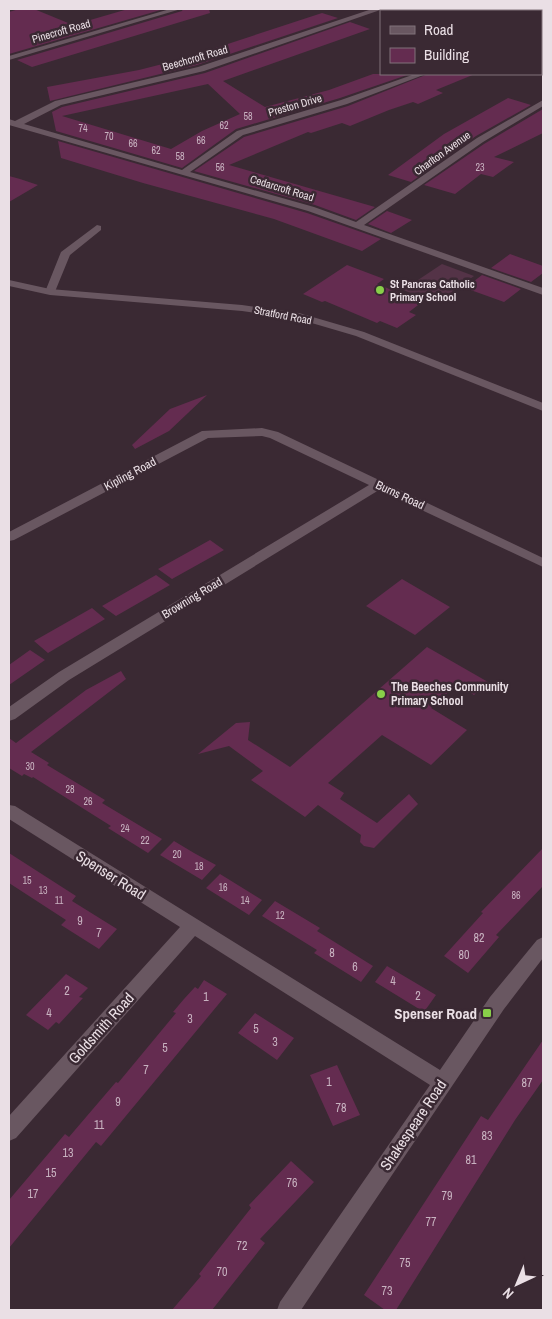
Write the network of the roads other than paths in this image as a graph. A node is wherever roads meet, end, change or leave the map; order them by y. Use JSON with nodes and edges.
{"nodes":[{"id":1,"x":177,"y":9,"type":"edge"},
{"id":2,"x":380,"y":9,"type":"edge"},
{"id":3,"x":9,"y":58,"type":"edge"},
{"id":4,"x":419,"y":75,"type":"edge"},
{"id":5,"x":543,"y":103,"type":"edge"},
{"id":6,"x":12,"y":123,"type":"edge"},
{"id":7,"x":183,"y":174,"type":"junction"},
{"id":8,"x":356,"y":225,"type":"junction"},
{"id":9,"x":97,"y":228,"type":"dead end"},
{"id":10,"x":9,"y":283,"type":"edge"},
{"id":11,"x":50,"y":292,"type":"junction"},
{"id":12,"x":543,"y":292,"type":"edge"},
{"id":13,"x":543,"y":407,"type":"edge"},
{"id":14,"x":257,"y":432,"type":"joint"},
{"id":15,"x":378,"y":485,"type":"junction"},
{"id":16,"x":9,"y":537,"type":"edge"},
{"id":17,"x":543,"y":563,"type":"edge"},
{"id":18,"x":9,"y":715,"type":"edge"},
{"id":19,"x":9,"y":811,"type":"edge"},
{"id":20,"x":193,"y":926,"type":"junction"},
{"id":21,"x":543,"y":944,"type":"edge"},
{"id":22,"x":443,"y":1082,"type":"junction"},
{"id":23,"x":9,"y":1130,"type":"edge"},
{"id":24,"x":288,"y":1310,"type":"edge"}],
"edges":[{"from":1,"to":3,"type":"street","name":"Pinecroft Road"},
{"from":2,"to":6,"type":"street","name":"Beechcroft Road"},
{"from":4,"to":7,"type":"street","name":"Preston Drive"},
{"from":5,"to":8,"type":"street","name":"Charlton Avenue"},
{"from":6,"to":7,"type":"street","name":"Cedarcroft Road"},
{"from":7,"to":8,"type":"street","name":"Cedarcroft Road"},
{"from":8,"to":12,"type":"street","name":"Cedarcroft Road"},
{"from":9,"to":11,"type":"street"},
{"from":10,"to":11,"type":"street","name":"Stratford Road"},
{"from":11,"to":13,"type":"street","name":"Stratford Road"},
{"from":14,"to":15,"type":"street","name":"Burns Road"},
{"from":14,"to":16,"type":"street","name":"Kipling Road"},
{"from":15,"to":17,"type":"street","name":"Burns Road"},
{"from":15,"to":18,"type":"street","name":"Browning Road"},
{"from":19,"to":20,"type":"street","name":"Spenser Road"},
{"from":20,"to":22,"type":"street","name":"Spenser Road"},
{"from":20,"to":23,"type":"street","name":"Goldsmith Road"},
{"from":21,"to":22,"type":"street","name":"Shakespeare Road"},
{"from":22,"to":24,"type":"street","name":"Shakespeare Road"}]}
